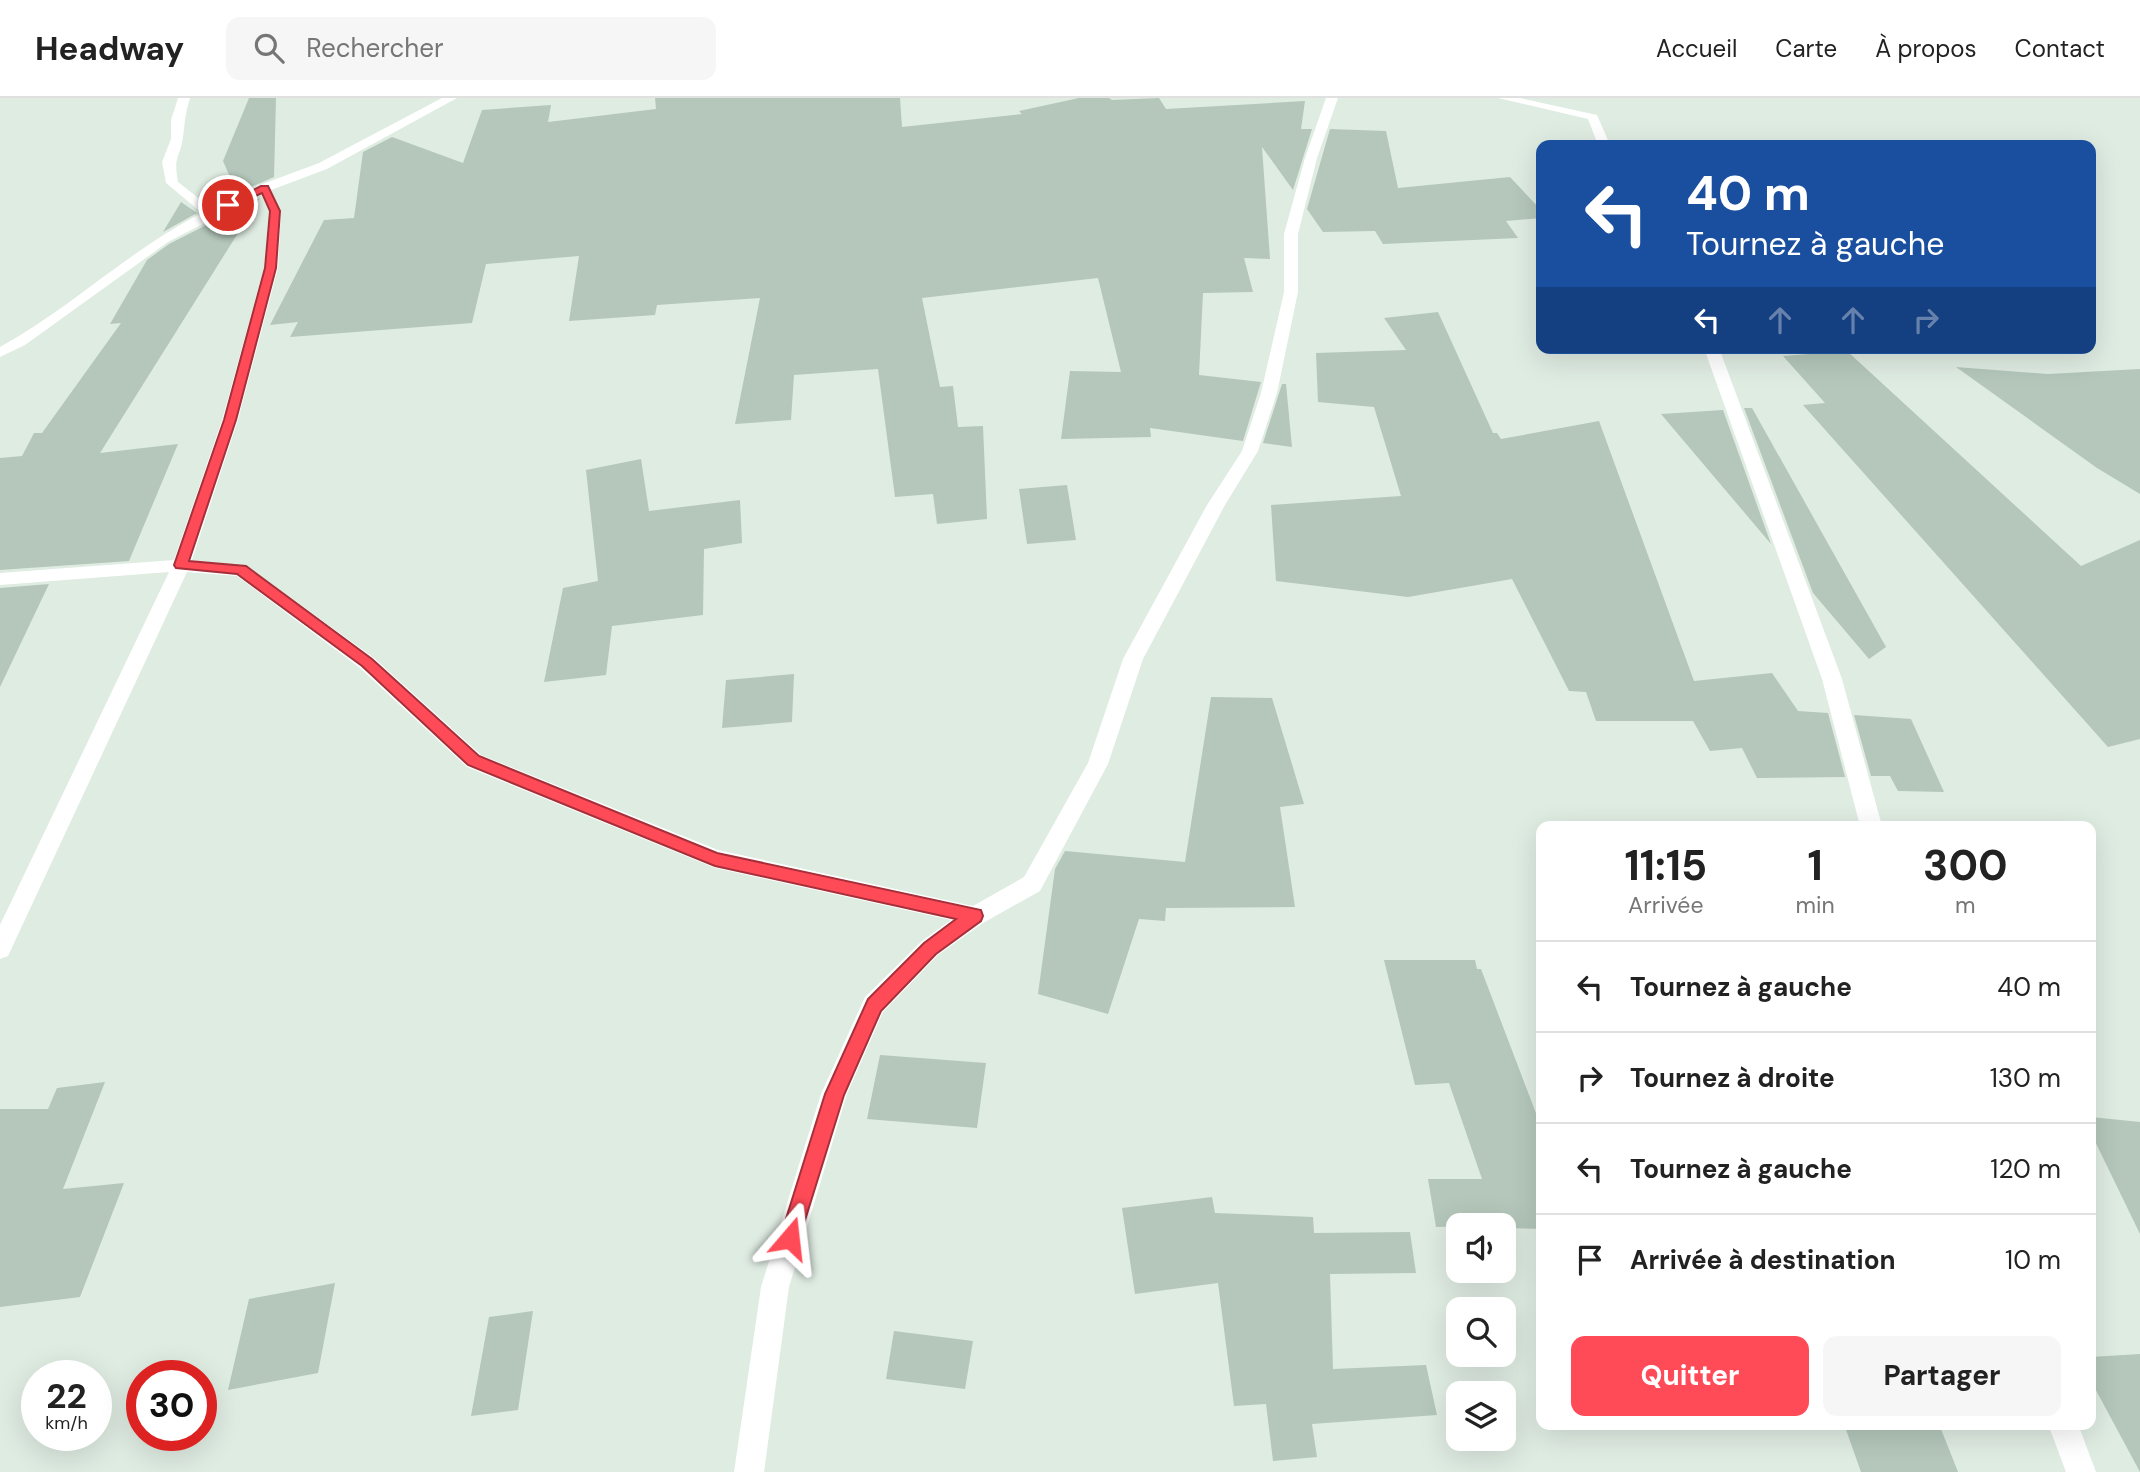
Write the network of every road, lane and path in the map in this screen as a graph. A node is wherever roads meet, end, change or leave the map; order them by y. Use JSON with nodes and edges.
{"nodes":[{"id":1,"x":184,"y":98,"type":"edge"},
{"id":2,"x":451,"y":98,"type":"edge"},
{"id":3,"x":1332,"y":98,"type":"edge"},
{"id":4,"x":1504,"y":98,"type":"edge"},
{"id":5,"x":1602,"y":140,"type":"edge"},
{"id":6,"x":264,"y":188,"type":"junction"},
{"id":7,"x":210,"y":213,"type":"junction"},
{"id":8,"x":0,"y":353,"type":"edge"},
{"id":9,"x":1713,"y":354,"type":"edge"},
{"id":10,"x":180,"y":565,"type":"junction"},
{"id":11,"x":0,"y":579,"type":"edge"},
{"id":12,"x":1870,"y":821,"type":"edge"},
{"id":13,"x":975,"y":916,"type":"junction"},
{"id":14,"x":0,"y":949,"type":"edge"},
{"id":15,"x":2065,"y":1430,"type":"edge"},
{"id":16,"x":749,"y":1472,"type":"edge"},
{"id":17,"x":2081,"y":1472,"type":"edge"}],
"edges":[{"from":1,"to":7,"type":"street"},
{"from":2,"to":6,"type":"street"},
{"from":3,"to":13,"type":"street"},
{"from":4,"to":5,"type":"street"},
{"from":6,"to":7,"type":"street"},
{"from":6,"to":10,"type":"street"},
{"from":7,"to":8,"type":"street"},
{"from":9,"to":12,"type":"street"},
{"from":10,"to":11,"type":"street"},
{"from":10,"to":13,"type":"street"},
{"from":10,"to":14,"type":"street"},
{"from":13,"to":16,"type":"street"},
{"from":15,"to":17,"type":"street"}]}
